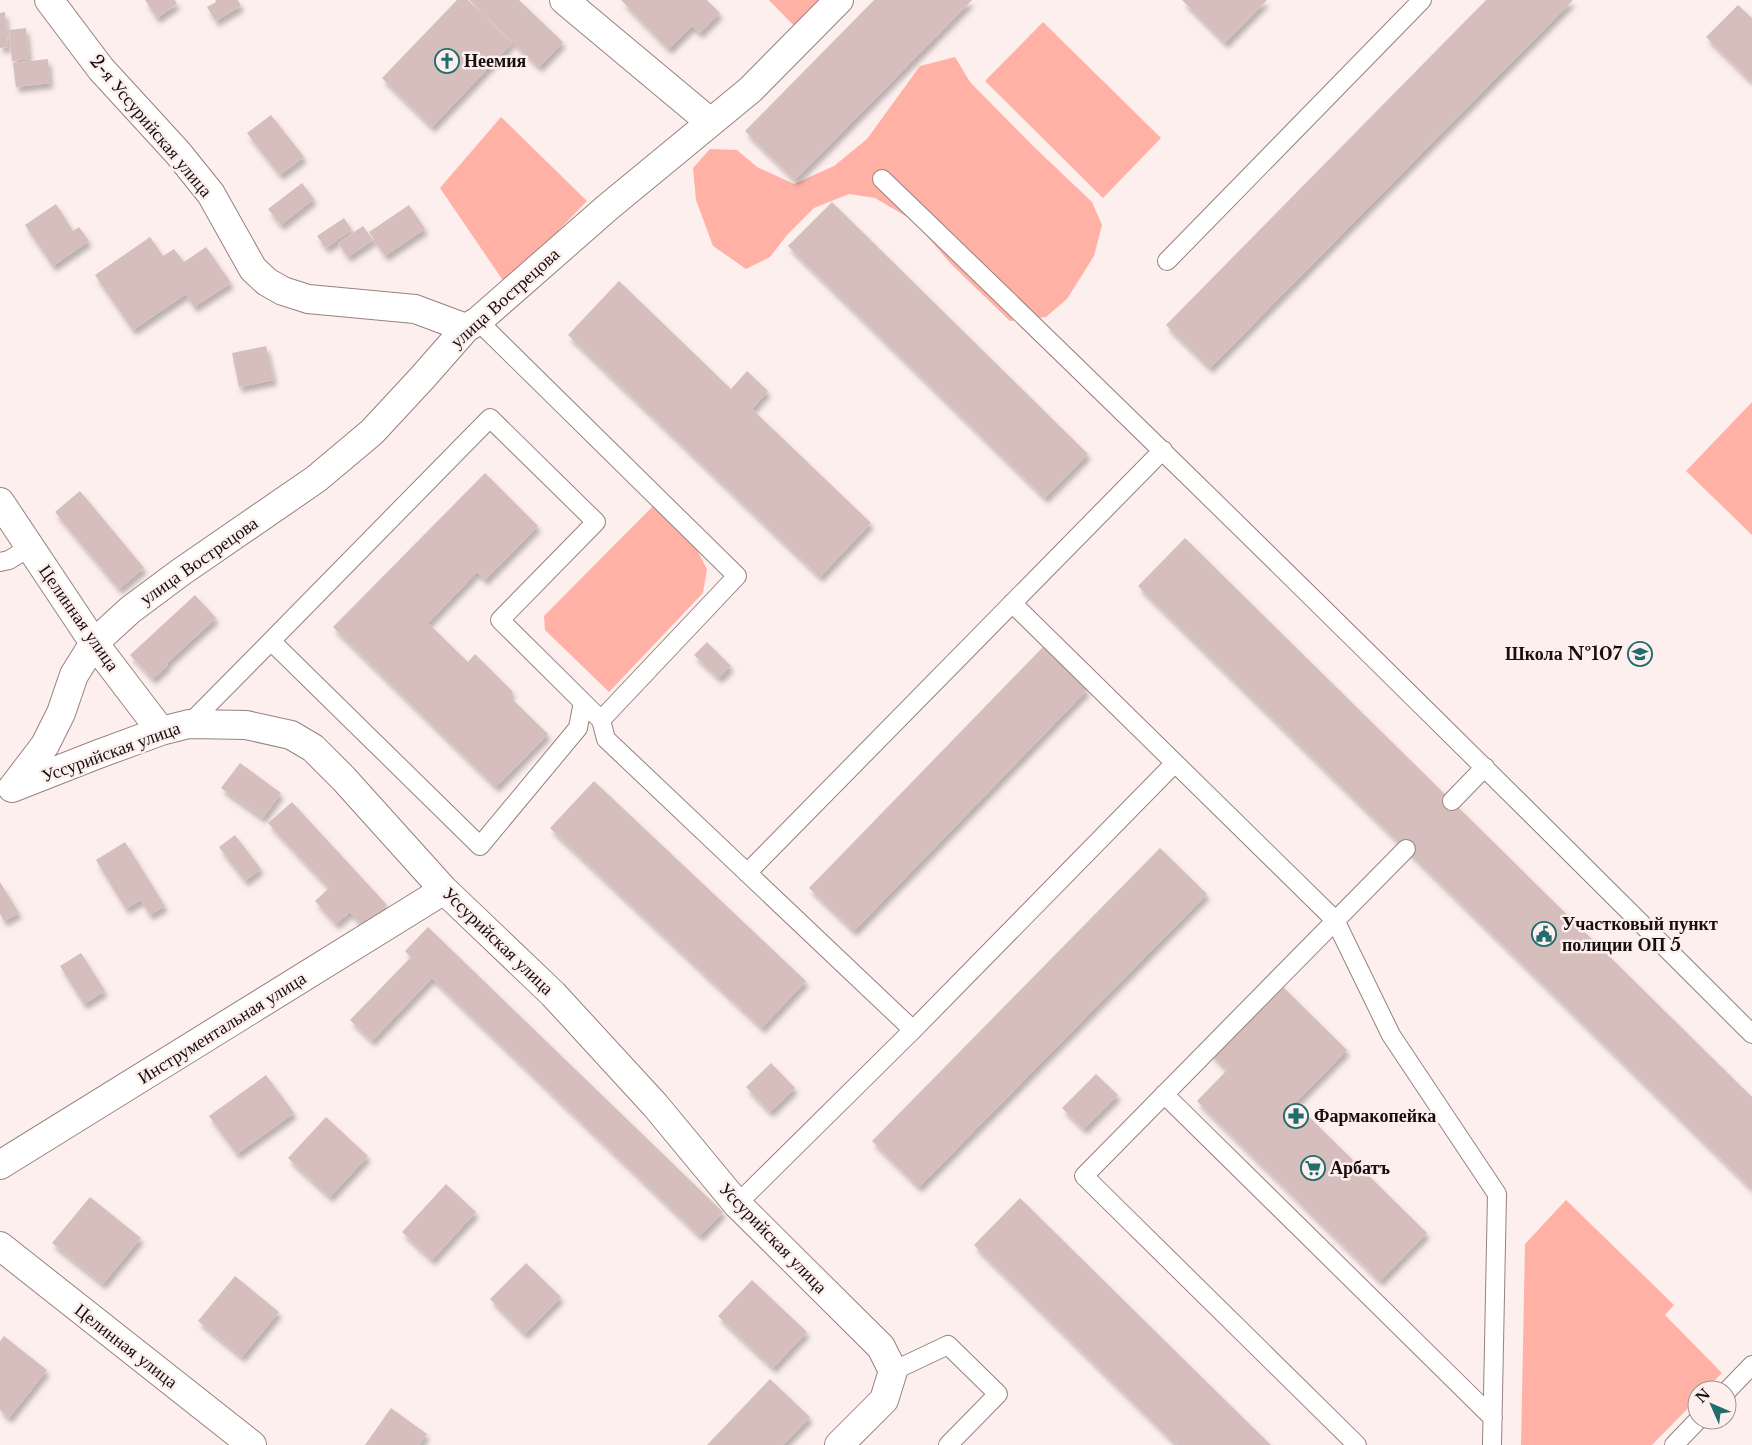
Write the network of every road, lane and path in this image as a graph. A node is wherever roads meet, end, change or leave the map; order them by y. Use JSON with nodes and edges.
{"nodes":[{"id":1,"x":49,"y":0,"type":"edge"},
{"id":2,"x":564,"y":0,"type":"edge"},
{"id":3,"x":839,"y":0,"type":"edge"},
{"id":4,"x":1422,"y":0,"type":"edge"},
{"id":5,"x":710,"y":122,"type":"junction"},
{"id":6,"x":882,"y":179,"type":"dead end"},
{"id":7,"x":1167,"y":261,"type":"dead end"},
{"id":8,"x":472,"y":324,"type":"junction"},
{"id":9,"x":1163,"y":450,"type":"junction"},
{"id":10,"x":0,"y":502,"type":"edge"},
{"id":11,"x":30,"y":547,"type":"junction"},
{"id":12,"x":0,"y":562,"type":"edge"},
{"id":13,"x":1012,"y":603,"type":"junction"},
{"id":14,"x":271,"y":641,"type":"junction"},
{"id":15,"x":94,"y":643,"type":"junction"},
{"id":16,"x":583,"y":702,"type":"junction"},
{"id":17,"x":601,"y":720,"type":"junction"},
{"id":18,"x":189,"y":724,"type":"junction"},
{"id":19,"x":161,"y":731,"type":"junction"},
{"id":20,"x":1175,"y":763,"type":"junction"},
{"id":21,"x":1486,"y":767,"type":"junction"},
{"id":22,"x":6,"y":793,"type":"edge"},
{"id":23,"x":1452,"y":801,"type":"dead end"},
{"id":24,"x":1406,"y":849,"type":"dead end"},
{"id":25,"x":747,"y":873,"type":"junction"},
{"id":26,"x":444,"y":890,"type":"junction"},
{"id":27,"x":1335,"y":920,"type":"junction"},
{"id":28,"x":913,"y":1030,"type":"junction"},
{"id":29,"x":1752,"y":1034,"type":"edge"},
{"id":30,"x":1164,"y":1094,"type":"junction"},
{"id":31,"x":0,"y":1165,"type":"edge"},
{"id":32,"x":737,"y":1204,"type":"junction"},
{"id":33,"x":0,"y":1246,"type":"edge"},
{"id":34,"x":1752,"y":1366,"type":"edge"},
{"id":35,"x":893,"y":1370,"type":"junction"},
{"id":36,"x":1737,"y":1381,"type":"edge"},
{"id":37,"x":1493,"y":1418,"type":"junction"},
{"id":38,"x":1688,"y":1430,"type":"edge"},
{"id":39,"x":252,"y":1445,"type":"edge"},
{"id":40,"x":839,"y":1445,"type":"edge"},
{"id":41,"x":948,"y":1445,"type":"edge"},
{"id":42,"x":1357,"y":1445,"type":"edge"},
{"id":43,"x":1492,"y":1445,"type":"edge"},
{"id":44,"x":1674,"y":1445,"type":"edge"}],
"edges":[{"from":1,"to":8,"type":"street","name":"2-я Уссурийская улица"},
{"from":2,"to":5,"type":"street"},
{"from":3,"to":5,"type":"street","name":"улица Вострецова"},
{"from":4,"to":7,"type":"lane"},
{"from":5,"to":8,"type":"street","name":"улица Вострецова"},
{"from":6,"to":9,"type":"lane"},
{"from":8,"to":15,"type":"street","name":"улица Вострецова"},
{"from":8,"to":17,"type":"lane"},
{"from":9,"to":13,"type":"lane"},
{"from":9,"to":21,"type":"lane"},
{"from":10,"to":11,"type":"street","name":"Целинная улица"},
{"from":11,"to":12,"type":"lane"},
{"from":11,"to":15,"type":"street","name":"Целинная улица"},
{"from":13,"to":20,"type":"lane"},
{"from":13,"to":25,"type":"lane"},
{"from":14,"to":16,"type":"lane"},
{"from":14,"to":16,"type":"lane"},
{"from":14,"to":18,"type":"lane"},
{"from":15,"to":19,"type":"street","name":"Целинная улица"},
{"from":15,"to":22,"type":"street","name":"улица Вострецова"},
{"from":16,"to":17,"type":"lane"},
{"from":17,"to":25,"type":"lane"},
{"from":18,"to":19,"type":"street","name":"Уссурийская улица"},
{"from":18,"to":26,"type":"street","name":"Уссурийская улица"},
{"from":19,"to":22,"type":"street","name":"Уссурийская улица"},
{"from":20,"to":27,"type":"lane"},
{"from":20,"to":28,"type":"lane"},
{"from":21,"to":23,"type":"lane"},
{"from":21,"to":29,"type":"lane"},
{"from":24,"to":27,"type":"lane"},
{"from":25,"to":28,"type":"lane"},
{"from":26,"to":31,"type":"street","name":"Инструментальная улица"},
{"from":26,"to":32,"type":"street","name":"Уссурийская улица"},
{"from":27,"to":30,"type":"lane"},
{"from":27,"to":37,"type":"lane"},
{"from":28,"to":32,"type":"lane"},
{"from":30,"to":37,"type":"lane"},
{"from":30,"to":42,"type":"lane"},
{"from":32,"to":35,"type":"street","name":"Уссурийская улица"},
{"from":33,"to":39,"type":"street","name":"Целинная улица"},
{"from":34,"to":36,"type":"lane"},
{"from":35,"to":40,"type":"street"},
{"from":35,"to":41,"type":"lane"},
{"from":37,"to":43,"type":"lane"},
{"from":38,"to":44,"type":"lane"}]}
